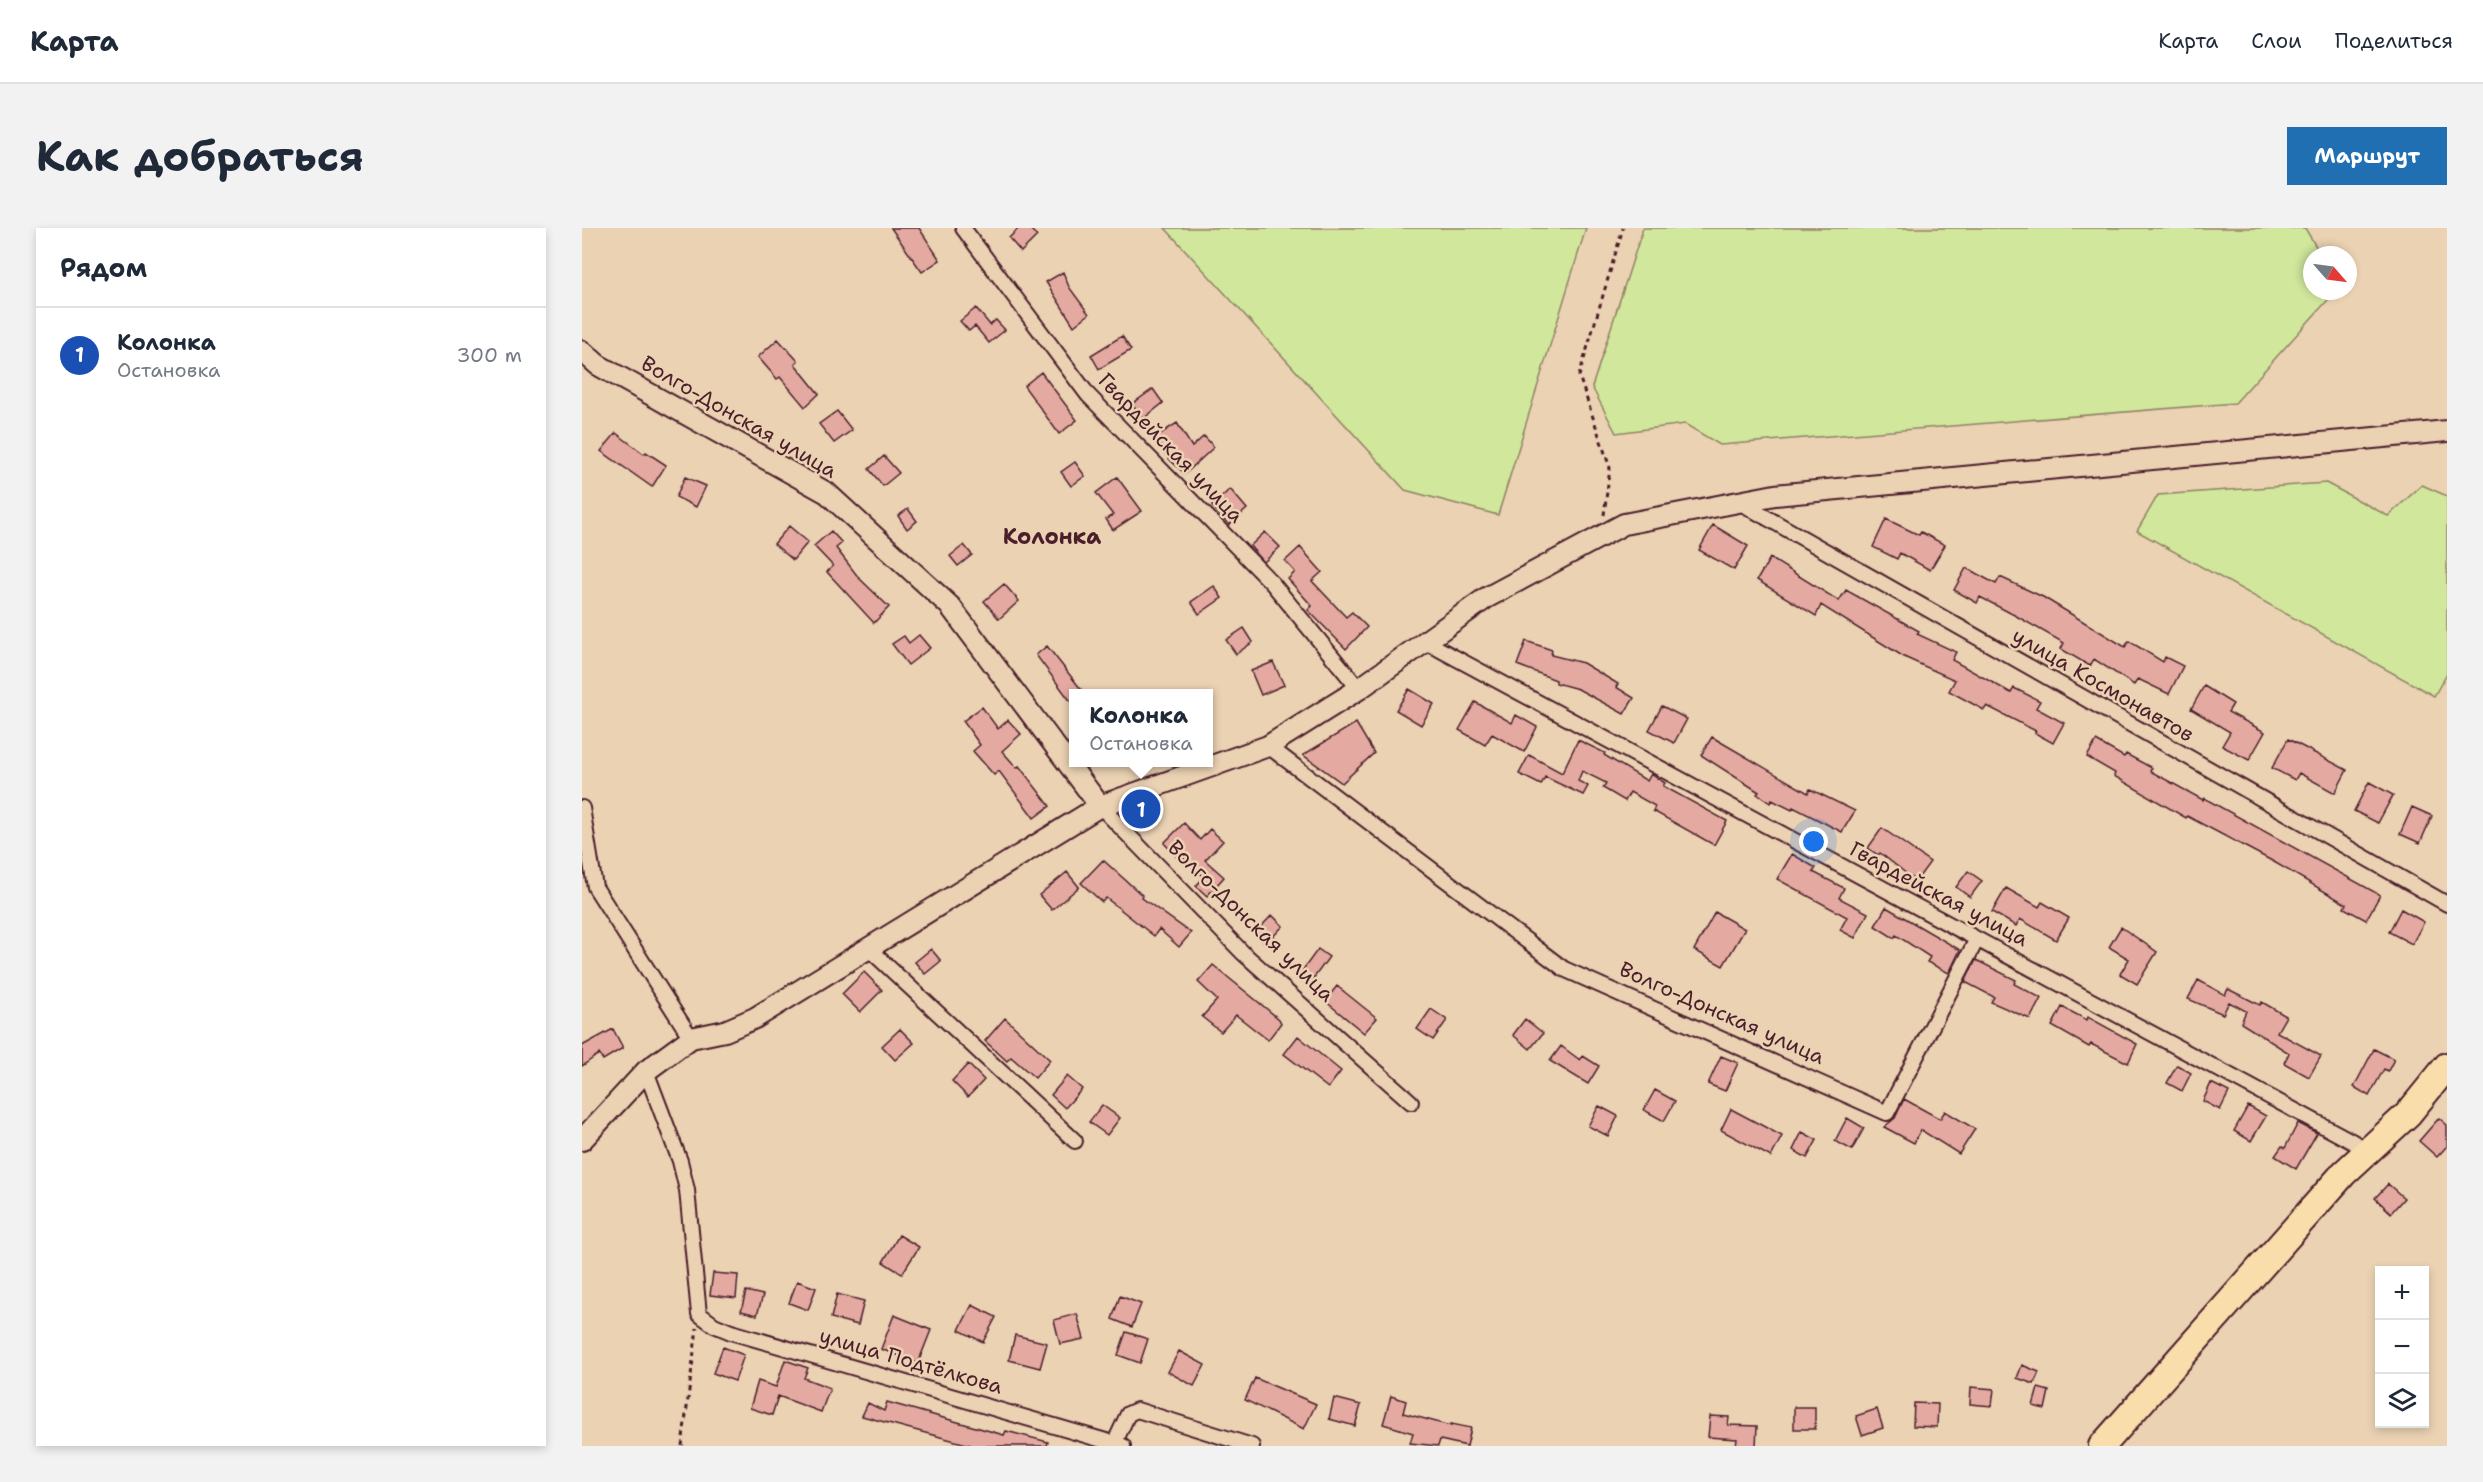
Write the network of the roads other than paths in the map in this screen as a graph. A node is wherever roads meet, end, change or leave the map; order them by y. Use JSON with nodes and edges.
{"nodes":[{"id":1,"x":963,"y":228,"type":"edge"},
{"id":2,"x":582,"y":351,"type":"edge"},
{"id":3,"x":2447,"y":431,"type":"edge"},
{"id":4,"x":1739,"y":502,"type":"junction"},
{"id":5,"x":1426,"y":642,"type":"junction"},
{"id":6,"x":1359,"y":689,"type":"junction"},
{"id":7,"x":1269,"y":746,"type":"junction"},
{"id":8,"x":1069,"y":765,"type":"edge"},
{"id":9,"x":1213,"y":766,"type":"edge"},
{"id":10,"x":1071,"y":767,"type":"edge"},
{"id":11,"x":1210,"y":767,"type":"edge"},
{"id":12,"x":1100,"y":806,"type":"junction"},
{"id":13,"x":582,"y":808,"type":"edge"},
{"id":14,"x":2447,"y":904,"type":"edge"},
{"id":15,"x":1977,"y":939,"type":"junction"},
{"id":16,"x":869,"y":949,"type":"junction"},
{"id":17,"x":691,"y":1038,"type":"junction"},
{"id":18,"x":2447,"y":1066,"type":"edge"},
{"id":19,"x":646,"y":1071,"type":"junction"},
{"id":20,"x":1411,"y":1102,"type":"dead end"},
{"id":21,"x":582,"y":1140,"type":"edge"},
{"id":22,"x":1075,"y":1141,"type":"dead end"},
{"id":23,"x":2368,"y":1150,"type":"junction"},
{"id":24,"x":1119,"y":1444,"type":"edge"},
{"id":25,"x":1252,"y":1446,"type":"edge"},
{"id":26,"x":2102,"y":1446,"type":"edge"}],
"edges":[{"from":1,"to":6,"type":"street","name":"Гвардейская улица"},
{"from":2,"to":8,"type":"street","name":"Волго-Донская улица"},
{"from":3,"to":4,"type":"street"},
{"from":4,"to":5,"type":"street"},
{"from":4,"to":14,"type":"street","name":"улица Космонавтов"},
{"from":5,"to":6,"type":"street"},
{"from":5,"to":15,"type":"street","name":"Гвардейская улица"},
{"from":6,"to":7,"type":"street"},
{"from":7,"to":9,"type":"street"},
{"from":7,"to":15,"type":"street","name":"Волго-Донская улица"},
{"from":10,"to":12,"type":"street","name":"Волго-Донская улица"},
{"from":11,"to":12,"type":"street"},
{"from":12,"to":16,"type":"street"},
{"from":12,"to":20,"type":"street","name":"Волго-Донская улица"},
{"from":13,"to":17,"type":"street"},
{"from":15,"to":23,"type":"street","name":"Гвардейская улица"},
{"from":16,"to":17,"type":"street"},
{"from":16,"to":22,"type":"street"},
{"from":17,"to":19,"type":"street"},
{"from":18,"to":23,"type":"highway"},
{"from":19,"to":21,"type":"street"},
{"from":19,"to":24,"type":"street","name":"улица Подтёлкова"},
{"from":23,"to":26,"type":"highway"},
{"from":24,"to":25,"type":"street","name":"улица Подтёлкова"}]}
